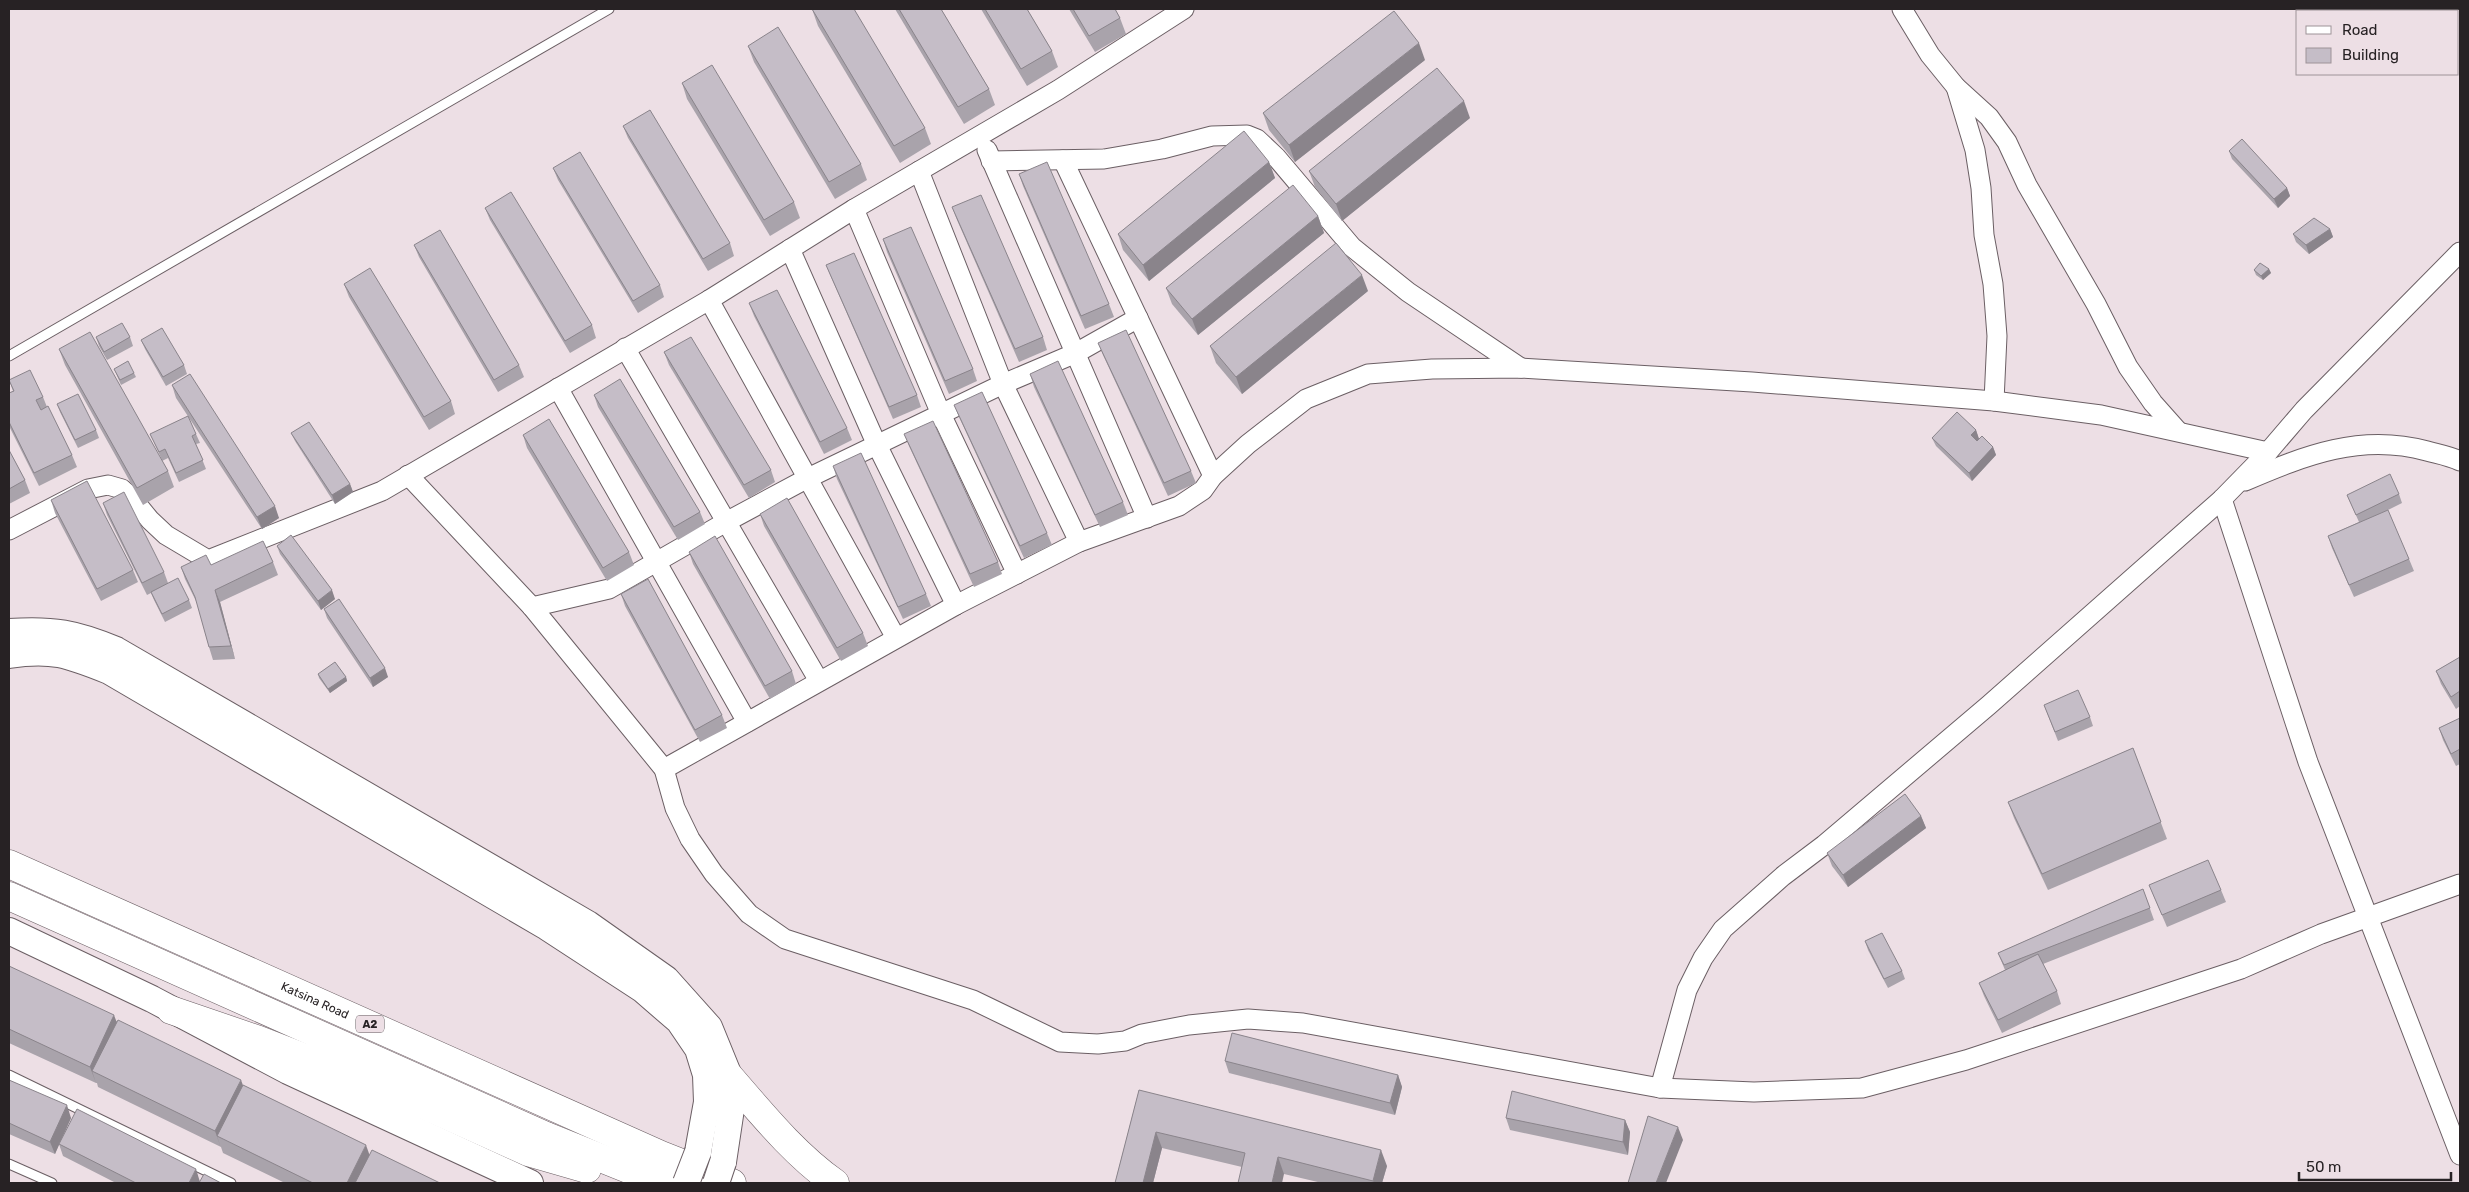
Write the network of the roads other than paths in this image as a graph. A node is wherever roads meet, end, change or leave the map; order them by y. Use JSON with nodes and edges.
{"nodes":[{"id":1,"x":609,"y":9,"type":"edge"},
{"id":2,"x":1184,"y":9,"type":"edge"},
{"id":3,"x":1902,"y":9,"type":"edge"},
{"id":4,"x":1956,"y":87,"type":"junction"},
{"id":5,"x":981,"y":135,"type":"junction"},
{"id":6,"x":991,"y":160,"type":"junction"},
{"id":7,"x":1062,"y":160,"type":"junction"},
{"id":8,"x":918,"y":171,"type":"junction"},
{"id":9,"x":854,"y":209,"type":"junction"},
{"id":10,"x":790,"y":249,"type":"junction"},
{"id":11,"x":2460,"y":252,"type":"edge"},
{"id":12,"x":709,"y":300,"type":"junction"},
{"id":13,"x":1138,"y":318,"type":"junction"},
{"id":14,"x":625,"y":348,"type":"junction"},
{"id":15,"x":1076,"y":353,"type":"junction"},
{"id":16,"x":9,"y":356,"type":"edge"},
{"id":17,"x":1521,"y":368,"type":"junction"},
{"id":18,"x":1003,"y":384,"type":"junction"},
{"id":19,"x":558,"y":388,"type":"junction"},
{"id":20,"x":1994,"y":401,"type":"junction"},
{"id":21,"x":941,"y":414,"type":"junction"},
{"id":22,"x":2176,"y":430,"type":"junction"},
{"id":23,"x":876,"y":443,"type":"junction"},
{"id":24,"x":2268,"y":452,"type":"junction"},
{"id":25,"x":2460,"y":461,"type":"edge"},
{"id":26,"x":408,"y":475,"type":"junction"},
{"id":27,"x":1213,"y":476,"type":"junction"},
{"id":28,"x":806,"y":479,"type":"junction"},
{"id":29,"x":2228,"y":492,"type":"junction"},
{"id":30,"x":1147,"y":518,"type":"junction"},
{"id":31,"x":726,"y":522,"type":"junction"},
{"id":32,"x":9,"y":530,"type":"edge"},
{"id":33,"x":1079,"y":542,"type":"junction"},
{"id":34,"x":656,"y":562,"type":"junction"},
{"id":35,"x":1016,"y":574,"type":"junction"},
{"id":36,"x":956,"y":605,"type":"junction"},
{"id":37,"x":532,"y":607,"type":"junction"},
{"id":38,"x":9,"y":632,"type":"edge"},
{"id":39,"x":896,"y":638,"type":"junction"},
{"id":40,"x":9,"y":655,"type":"edge"},
{"id":41,"x":819,"y":682,"type":"junction"},
{"id":42,"x":747,"y":722,"type":"junction"},
{"id":43,"x":664,"y":769,"type":"junction"},
{"id":44,"x":9,"y":864,"type":"edge"},
{"id":45,"x":2460,"y":884,"type":"edge"},
{"id":46,"x":9,"y":896,"type":"edge"},
{"id":47,"x":2369,"y":916,"type":"junction"},
{"id":48,"x":9,"y":931,"type":"edge"},
{"id":49,"x":171,"y":1010,"type":"junction"},
{"id":50,"x":9,"y":1075,"type":"edge"},
{"id":51,"x":729,"y":1076,"type":"junction"},
{"id":52,"x":1660,"y":1088,"type":"junction"},
{"id":53,"x":2460,"y":1155,"type":"edge"},
{"id":54,"x":9,"y":1164,"type":"edge"},
{"id":55,"x":634,"y":1172,"type":"junction"},
{"id":56,"x":724,"y":1176,"type":"edge"},
{"id":57,"x":52,"y":1183,"type":"edge"},
{"id":58,"x":231,"y":1183,"type":"edge"},
{"id":59,"x":530,"y":1183,"type":"edge"},
{"id":60,"x":663,"y":1183,"type":"edge"},
{"id":61,"x":686,"y":1183,"type":"edge"},
{"id":62,"x":835,"y":1183,"type":"edge"}],
"edges":[{"from":1,"to":16,"type":"lane"},
{"from":2,"to":5,"type":"street"},
{"from":3,"to":4,"type":"street"},
{"from":4,"to":20,"type":"street"},
{"from":4,"to":22,"type":"street"},
{"from":5,"to":6,"type":"street"},
{"from":5,"to":8,"type":"street"},
{"from":6,"to":7,"type":"street"},
{"from":6,"to":15,"type":"street"},
{"from":7,"to":13,"type":"street"},
{"from":7,"to":17,"type":"street"},
{"from":8,"to":9,"type":"street"},
{"from":8,"to":18,"type":"street"},
{"from":9,"to":10,"type":"street"},
{"from":9,"to":21,"type":"street"},
{"from":10,"to":12,"type":"street"},
{"from":10,"to":23,"type":"street"},
{"from":11,"to":24,"type":"street"},
{"from":12,"to":14,"type":"street"},
{"from":12,"to":28,"type":"street"},
{"from":13,"to":15,"type":"street"},
{"from":13,"to":27,"type":"street"},
{"from":14,"to":19,"type":"street"},
{"from":14,"to":31,"type":"street"},
{"from":15,"to":18,"type":"street"},
{"from":15,"to":30,"type":"street"},
{"from":17,"to":20,"type":"street"},
{"from":17,"to":27,"type":"street"},
{"from":18,"to":21,"type":"street"},
{"from":18,"to":33,"type":"street"},
{"from":19,"to":26,"type":"street"},
{"from":19,"to":34,"type":"street"},
{"from":20,"to":22,"type":"street"},
{"from":21,"to":23,"type":"street"},
{"from":21,"to":35,"type":"street"},
{"from":22,"to":24,"type":"street"},
{"from":23,"to":28,"type":"street"},
{"from":23,"to":36,"type":"street"},
{"from":24,"to":29,"type":"street"},
{"from":25,"to":29,"type":"street"},
{"from":26,"to":32,"type":"street"},
{"from":26,"to":37,"type":"street"},
{"from":27,"to":30,"type":"street"},
{"from":28,"to":31,"type":"street"},
{"from":28,"to":39,"type":"street"},
{"from":29,"to":47,"type":"street"},
{"from":29,"to":52,"type":"street"},
{"from":30,"to":33,"type":"street"},
{"from":31,"to":34,"type":"street"},
{"from":31,"to":41,"type":"street"},
{"from":33,"to":35,"type":"street"},
{"from":34,"to":37,"type":"street"},
{"from":34,"to":42,"type":"street"},
{"from":35,"to":36,"type":"street"},
{"from":36,"to":39,"type":"street"},
{"from":37,"to":43,"type":"street"},
{"from":38,"to":51,"type":"main road"},
{"from":39,"to":41,"type":"street"},
{"from":40,"to":61,"type":"main road","bridge":true},
{"from":41,"to":42,"type":"street"},
{"from":42,"to":43,"type":"street"},
{"from":43,"to":52,"type":"street"},
{"from":44,"to":56,"type":"highway","name":"Katsina Road","number":"A2"},
{"from":45,"to":47,"type":"street"},
{"from":46,"to":55,"type":"highway","number":"A2"},
{"from":47,"to":52,"type":"street"},
{"from":47,"to":53,"type":"street"},
{"from":48,"to":49,"type":"main road"},
{"from":49,"to":55,"type":"highway"},
{"from":49,"to":59,"type":"main road"},
{"from":50,"to":58,"type":"lane"},
{"from":51,"to":56,"type":"main road"},
{"from":51,"to":62,"type":"highway"},
{"from":54,"to":57,"type":"lane"},
{"from":55,"to":60,"type":"highway","number":"A2"}]}
